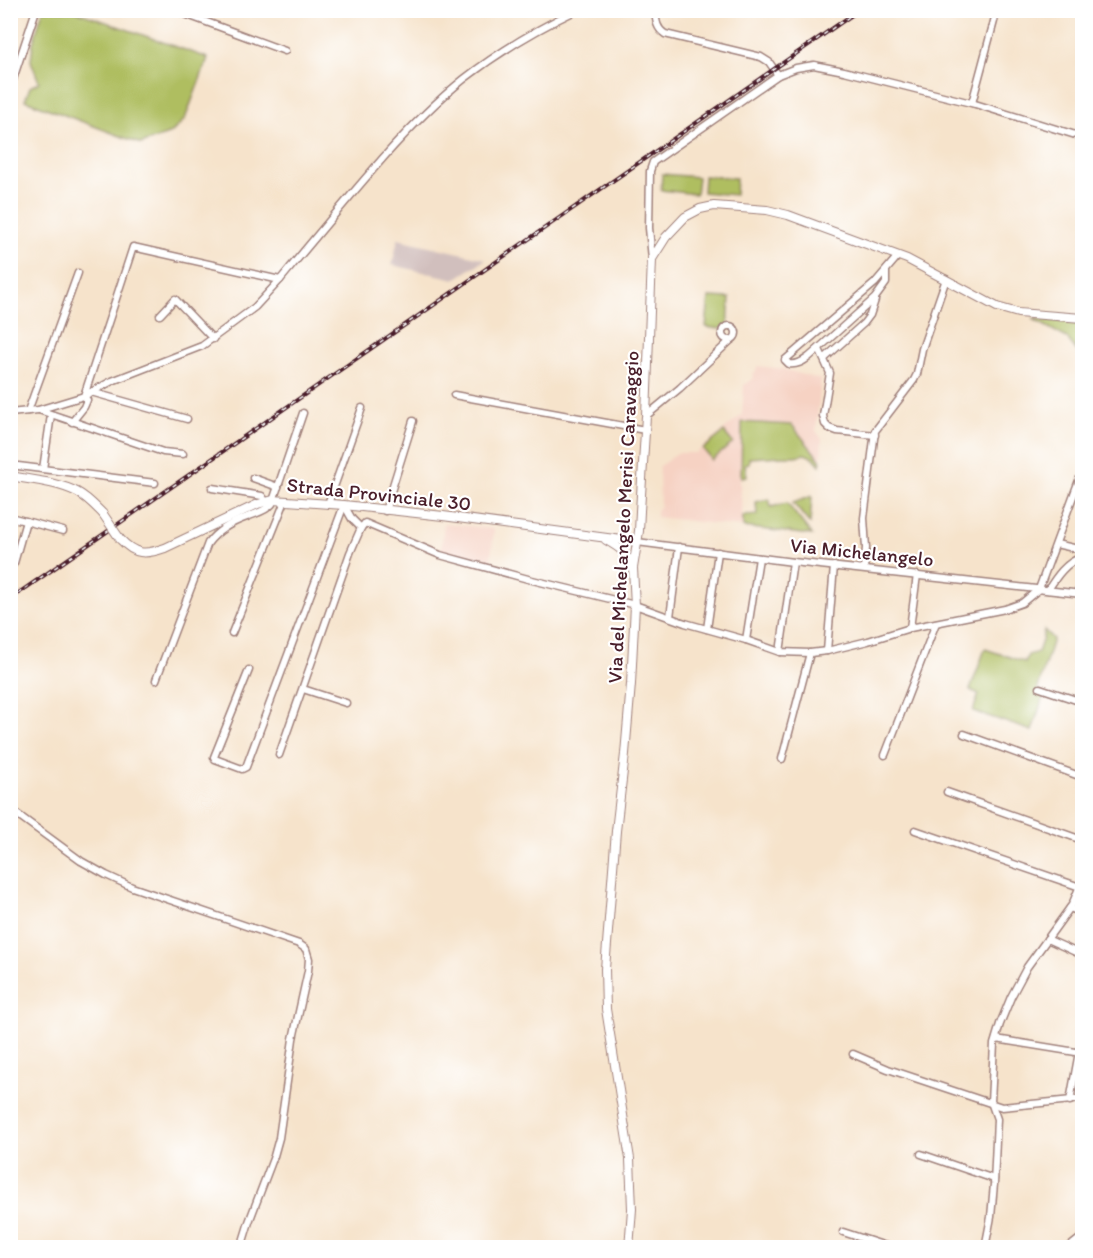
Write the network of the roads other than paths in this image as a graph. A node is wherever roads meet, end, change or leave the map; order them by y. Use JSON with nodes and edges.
{"nodes":[{"id":1,"x":36,"y":10,"type":"edge"},
{"id":2,"x":174,"y":10,"type":"edge"},
{"id":3,"x":577,"y":10,"type":"edge"},
{"id":4,"x":655,"y":10,"type":"edge"},
{"id":5,"x":997,"y":10,"type":"edge"},
{"id":6,"x":285,"y":51,"type":"dead end"},
{"id":7,"x":778,"y":75,"type":"junction"},
{"id":8,"x":10,"y":88,"type":"edge"},
{"id":9,"x":972,"y":103,"type":"junction"},
{"id":10,"x":1083,"y":136,"type":"edge"},
{"id":11,"x":898,"y":256,"type":"junction"},
{"id":12,"x":652,"y":259,"type":"junction"},
{"id":13,"x":886,"y":271,"type":"junction"},
{"id":14,"x":78,"y":273,"type":"dead end"},
{"id":15,"x":946,"y":279,"type":"junction"},
{"id":16,"x":280,"y":280,"type":"junction"},
{"id":17,"x":875,"y":298,"type":"junction"},
{"id":18,"x":160,"y":315,"type":"dead end"},
{"id":19,"x":1083,"y":318,"type":"edge"},
{"id":20,"x":213,"y":339,"type":"junction"},
{"id":21,"x":731,"y":339,"type":"dead end"},
{"id":22,"x":819,"y":349,"type":"junction"},
{"id":23,"x":824,"y":359,"type":"junction"},
{"id":24,"x":87,"y":394,"type":"junction"},
{"id":25,"x":454,"y":395,"type":"dead end"},
{"id":26,"x":362,"y":408,"type":"dead end"},
{"id":27,"x":38,"y":410,"type":"junction"},
{"id":28,"x":28,"y":411,"type":"junction"},
{"id":29,"x":10,"y":413,"type":"edge"},
{"id":30,"x":303,"y":413,"type":"dead end"},
{"id":31,"x":51,"y":415,"type":"junction"},
{"id":32,"x":646,"y":416,"type":"junction"},
{"id":33,"x":187,"y":419,"type":"dead end"},
{"id":34,"x":413,"y":421,"type":"dead end"},
{"id":35,"x":72,"y":422,"type":"junction"},
{"id":36,"x":645,"y":430,"type":"junction"},
{"id":37,"x":875,"y":435,"type":"junction"},
{"id":38,"x":183,"y":454,"type":"dead end"},
{"id":39,"x":10,"y":465,"type":"edge"},
{"id":40,"x":43,"y":469,"type":"junction"},
{"id":41,"x":1083,"y":472,"type":"edge"},
{"id":42,"x":10,"y":476,"type":"edge"},
{"id":43,"x":253,"y":478,"type":"dead end"},
{"id":44,"x":155,"y":483,"type":"dead end"},
{"id":45,"x":278,"y":487,"type":"junction"},
{"id":46,"x":212,"y":488,"type":"dead end"},
{"id":47,"x":269,"y":501,"type":"junction"},
{"id":48,"x":285,"y":501,"type":"junction"},
{"id":49,"x":328,"y":504,"type":"junction"},
{"id":50,"x":344,"y":505,"type":"junction"},
{"id":51,"x":385,"y":511,"type":"junction"},
{"id":52,"x":10,"y":517,"type":"edge"},
{"id":53,"x":26,"y":521,"type":"junction"},
{"id":54,"x":362,"y":528,"type":"junction"},
{"id":55,"x":63,"y":531,"type":"dead end"},
{"id":56,"x":602,"y":538,"type":"junction"},
{"id":57,"x":637,"y":542,"type":"junction"},
{"id":58,"x":1056,"y":544,"type":"junction"},
{"id":59,"x":679,"y":547,"type":"junction"},
{"id":60,"x":1083,"y":550,"type":"edge"},
{"id":61,"x":718,"y":552,"type":"junction"},
{"id":62,"x":1083,"y":557,"type":"edge"},
{"id":63,"x":759,"y":558,"type":"junction"},
{"id":64,"x":10,"y":562,"type":"edge"},
{"id":65,"x":793,"y":562,"type":"junction"},
{"id":66,"x":834,"y":566,"type":"junction"},
{"id":67,"x":633,"y":568,"type":"junction"},
{"id":68,"x":864,"y":569,"type":"junction"},
{"id":69,"x":917,"y":575,"type":"junction"},
{"id":70,"x":1040,"y":590,"type":"junction"},
{"id":71,"x":1048,"y":590,"type":"junction"},
{"id":72,"x":1083,"y":594,"type":"edge"},
{"id":73,"x":635,"y":605,"type":"junction"},
{"id":74,"x":670,"y":617,"type":"junction"},
{"id":75,"x":936,"y":623,"type":"junction"},
{"id":76,"x":910,"y":628,"type":"junction"},
{"id":77,"x":708,"y":629,"type":"junction"},
{"id":78,"x":232,"y":633,"type":"dead end"},
{"id":79,"x":746,"y":640,"type":"junction"},
{"id":80,"x":827,"y":651,"type":"junction"},
{"id":81,"x":780,"y":652,"type":"junction"},
{"id":82,"x":810,"y":653,"type":"junction"},
{"id":83,"x":249,"y":670,"type":"dead end"},
{"id":84,"x":156,"y":680,"type":"dead end"},
{"id":85,"x":1041,"y":688,"type":"dead end"},
{"id":86,"x":303,"y":689,"type":"junction"},
{"id":87,"x":1083,"y":702,"type":"edge"},
{"id":88,"x":346,"y":703,"type":"dead end"},
{"id":89,"x":964,"y":734,"type":"dead end"},
{"id":90,"x":279,"y":755,"type":"dead end"},
{"id":91,"x":885,"y":756,"type":"dead end"},
{"id":92,"x":782,"y":759,"type":"dead end"},
{"id":93,"x":1083,"y":777,"type":"edge"},
{"id":94,"x":947,"y":792,"type":"dead end"},
{"id":95,"x":10,"y":809,"type":"edge"},
{"id":96,"x":915,"y":830,"type":"dead end"},
{"id":97,"x":1083,"y":840,"type":"edge"},
{"id":98,"x":1081,"y":884,"type":"edge"},
{"id":99,"x":1070,"y":908,"type":"junction"},
{"id":100,"x":1083,"y":913,"type":"edge"},
{"id":101,"x":1047,"y":939,"type":"junction"},
{"id":102,"x":1083,"y":955,"type":"edge"},
{"id":103,"x":996,"y":1039,"type":"junction"},
{"id":104,"x":1081,"y":1053,"type":"edge"},
{"id":105,"x":853,"y":1054,"type":"dead end"},
{"id":106,"x":1083,"y":1099,"type":"edge"},
{"id":107,"x":1070,"y":1101,"type":"junction"},
{"id":108,"x":991,"y":1102,"type":"junction"},
{"id":109,"x":921,"y":1154,"type":"dead end"},
{"id":110,"x":994,"y":1179,"type":"junction"},
{"id":111,"x":843,"y":1232,"type":"dead end"},
{"id":112,"x":1083,"y":1238,"type":"edge"},
{"id":113,"x":241,"y":1248,"type":"edge"},
{"id":114,"x":629,"y":1248,"type":"edge"},
{"id":115,"x":892,"y":1248,"type":"edge"},
{"id":116,"x":985,"y":1248,"type":"edge"},
{"id":117,"x":1068,"y":1248,"type":"edge"}],
"edges":[{"from":1,"to":8,"type":"street"},
{"from":2,"to":6,"type":"street"},
{"from":3,"to":16,"type":"street"},
{"from":4,"to":7,"type":"street"},
{"from":5,"to":9,"type":"street"},
{"from":7,"to":9,"type":"street"},
{"from":7,"to":12,"type":"street"},
{"from":9,"to":10,"type":"street"},
{"from":11,"to":12,"type":"street"},
{"from":11,"to":13,"type":"street"},
{"from":11,"to":15,"type":"street"},
{"from":12,"to":32,"type":"street","name":"Via del Michelangelo Merisi Caravaggio"},
{"from":13,"to":17,"type":"street"},
{"from":13,"to":22,"type":"street"},
{"from":14,"to":28,"type":"street"},
{"from":15,"to":19,"type":"street"},
{"from":15,"to":37,"type":"street"},
{"from":16,"to":20,"type":"street"},
{"from":16,"to":24,"type":"street"},
{"from":17,"to":22,"type":"street"},
{"from":17,"to":23,"type":"street"},
{"from":18,"to":20,"type":"street"},
{"from":20,"to":24,"type":"street"},
{"from":21,"to":32,"type":"street"},
{"from":22,"to":23,"type":"street"},
{"from":23,"to":37,"type":"street"},
{"from":24,"to":27,"type":"street"},
{"from":24,"to":33,"type":"street"},
{"from":24,"to":35,"type":"street"},
{"from":25,"to":36,"type":"street"},
{"from":26,"to":49,"type":"street"},
{"from":27,"to":28,"type":"street"},
{"from":27,"to":31,"type":"street"},
{"from":28,"to":29,"type":"street"},
{"from":30,"to":45,"type":"street"},
{"from":31,"to":35,"type":"street"},
{"from":31,"to":40,"type":"street"},
{"from":32,"to":36,"type":"street","name":"Via del Michelangelo Merisi Caravaggio"},
{"from":34,"to":51,"type":"street"},
{"from":35,"to":38,"type":"street"},
{"from":36,"to":57,"type":"street","name":"Via del Michelangelo Merisi Caravaggio"},
{"from":37,"to":68,"type":"street"},
{"from":39,"to":40,"type":"street"},
{"from":40,"to":44,"type":"street"},
{"from":41,"to":58,"type":"street"},
{"from":42,"to":47,"type":"street","name":"Strada Provinciale 30","bridge":true},
{"from":43,"to":45,"type":"street"},
{"from":45,"to":47,"type":"street"},
{"from":46,"to":47,"type":"street"},
{"from":47,"to":48,"type":"street","name":"Strada Provinciale 30"},
{"from":47,"to":84,"type":"street"},
{"from":48,"to":49,"type":"street","name":"Strada Provinciale 30"},
{"from":48,"to":78,"type":"street"},
{"from":49,"to":50,"type":"street","name":"Strada Provinciale 30"},
{"from":50,"to":51,"type":"street","name":"Strada Provinciale 30"},
{"from":50,"to":54,"type":"street"},
{"from":50,"to":83,"type":"street"},
{"from":51,"to":56,"type":"street","name":"Strada Provinciale 30"},
{"from":52,"to":53,"type":"street"},
{"from":53,"to":55,"type":"street"},
{"from":53,"to":64,"type":"street"},
{"from":54,"to":73,"type":"street"},
{"from":54,"to":86,"type":"street"},
{"from":56,"to":57,"type":"street","name":"Strada Provinciale 30"},
{"from":56,"to":67,"type":"street"},
{"from":57,"to":59,"type":"street","name":"Via Michelangelo"},
{"from":57,"to":67,"type":"street","name":"Via del Michelangelo Merisi Caravaggio"},
{"from":58,"to":60,"type":"street"},
{"from":58,"to":70,"type":"street"},
{"from":59,"to":61,"type":"street","name":"Via Michelangelo"},
{"from":59,"to":74,"type":"street"},
{"from":61,"to":63,"type":"street","name":"Via Michelangelo"},
{"from":61,"to":77,"type":"street"},
{"from":62,"to":71,"type":"street"},
{"from":63,"to":65,"type":"street","name":"Via Michelangelo"},
{"from":63,"to":79,"type":"street"},
{"from":65,"to":66,"type":"street","name":"Via Michelangelo"},
{"from":65,"to":81,"type":"street"},
{"from":66,"to":68,"type":"street","name":"Via Michelangelo"},
{"from":66,"to":80,"type":"street"},
{"from":67,"to":73,"type":"street","name":"Via del Michelangelo Merisi Caravaggio"},
{"from":68,"to":69,"type":"street","name":"Via Michelangelo"},
{"from":69,"to":70,"type":"street","name":"Via Michelangelo"},
{"from":69,"to":76,"type":"street"},
{"from":70,"to":71,"type":"street","name":"Via Michelangelo"},
{"from":70,"to":75,"type":"street"},
{"from":71,"to":72,"type":"street","name":"Via Michelangelo"},
{"from":73,"to":74,"type":"street"},
{"from":73,"to":114,"type":"street","name":"Via del Michelangelo Merisi Caravaggio"},
{"from":74,"to":77,"type":"street"},
{"from":75,"to":76,"type":"street"},
{"from":75,"to":91,"type":"street"},
{"from":76,"to":80,"type":"street"},
{"from":77,"to":79,"type":"street"},
{"from":79,"to":81,"type":"street"},
{"from":80,"to":82,"type":"street"},
{"from":81,"to":82,"type":"street"},
{"from":82,"to":92,"type":"street"},
{"from":85,"to":87,"type":"street"},
{"from":86,"to":88,"type":"street"},
{"from":86,"to":90,"type":"street"},
{"from":89,"to":93,"type":"street"},
{"from":94,"to":97,"type":"street"},
{"from":95,"to":113,"type":"street"},
{"from":96,"to":98,"type":"street"},
{"from":98,"to":99,"type":"street"},
{"from":99,"to":100,"type":"street"},
{"from":99,"to":101,"type":"street"},
{"from":101,"to":102,"type":"street"},
{"from":101,"to":103,"type":"street"},
{"from":103,"to":104,"type":"street"},
{"from":103,"to":108,"type":"street"},
{"from":104,"to":107,"type":"street"},
{"from":105,"to":108,"type":"street"},
{"from":106,"to":107,"type":"street"},
{"from":107,"to":108,"type":"street"},
{"from":108,"to":110,"type":"street"},
{"from":109,"to":110,"type":"street"},
{"from":110,"to":116,"type":"street"},
{"from":111,"to":115,"type":"street"},
{"from":112,"to":117,"type":"street"}]}
